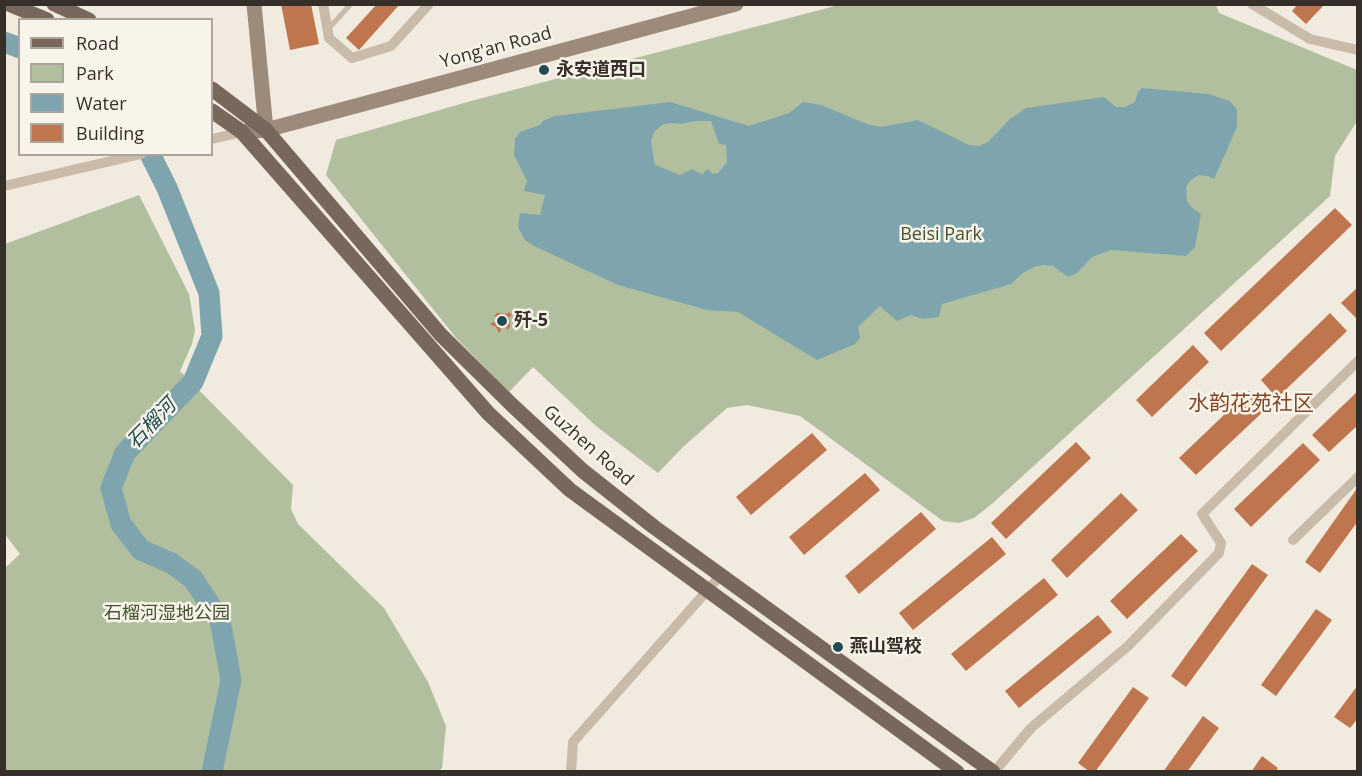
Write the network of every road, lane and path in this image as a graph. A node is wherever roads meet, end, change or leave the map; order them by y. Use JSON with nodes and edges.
{"nodes":[{"id":1,"x":9,"y":4,"type":"edge"},
{"id":2,"x":54,"y":4,"type":"edge"},
{"id":3,"x":254,"y":4,"type":"edge"},
{"id":4,"x":323,"y":4,"type":"edge"},
{"id":5,"x":351,"y":4,"type":"edge"},
{"id":6,"x":429,"y":4,"type":"edge"},
{"id":7,"x":736,"y":4,"type":"edge"},
{"id":8,"x":1252,"y":4,"type":"edge"},
{"id":9,"x":42,"y":18,"type":"edge"},
{"id":10,"x":85,"y":18,"type":"edge"},
{"id":11,"x":328,"y":30,"type":"junction"},
{"id":12,"x":1358,"y":50,"type":"edge"},
{"id":13,"x":213,"y":90,"type":"edge"},
{"id":14,"x":213,"y":112,"type":"edge"},
{"id":15,"x":266,"y":130,"type":"junction"},
{"id":16,"x":242,"y":132,"type":"junction"},
{"id":17,"x":213,"y":139,"type":"edge"},
{"id":18,"x":132,"y":156,"type":"edge"},
{"id":19,"x":4,"y":186,"type":"edge"},
{"id":20,"x":1358,"y":361,"type":"edge"},
{"id":21,"x":1358,"y":477,"type":"edge"},
{"id":22,"x":1293,"y":540,"type":"dead end"},
{"id":23,"x":721,"y":575,"type":"junction"},
{"id":24,"x":707,"y":591,"type":"junction"},
{"id":25,"x":571,"y":771,"type":"edge"},
{"id":26,"x":957,"y":771,"type":"edge"},
{"id":27,"x":994,"y":771,"type":"edge"}],
"edges":[{"from":1,"to":9,"type":"main road"},
{"from":2,"to":10,"type":"main road"},
{"from":3,"to":15,"type":"main road"},
{"from":4,"to":11,"type":"street"},
{"from":5,"to":11,"type":"lane"},
{"from":6,"to":11,"type":"street"},
{"from":7,"to":15,"type":"main road","name":"Yong'an Road"},
{"from":8,"to":12,"type":"street"},
{"from":13,"to":15,"type":"main road","name":"Guzhen Road"},
{"from":14,"to":16,"type":"main road"},
{"from":15,"to":16,"type":"main road","name":"Yong'an Road"},
{"from":15,"to":23,"type":"main road","name":"Guzhen Road"},
{"from":16,"to":17,"type":"street"},
{"from":16,"to":24,"type":"main road"},
{"from":18,"to":19,"type":"street"},
{"from":20,"to":27,"type":"street"},
{"from":21,"to":22,"type":"street"},
{"from":23,"to":24,"type":"street"},
{"from":23,"to":27,"type":"main road","name":"Guzhen Road"},
{"from":24,"to":25,"type":"street"},
{"from":24,"to":26,"type":"main road"}]}
